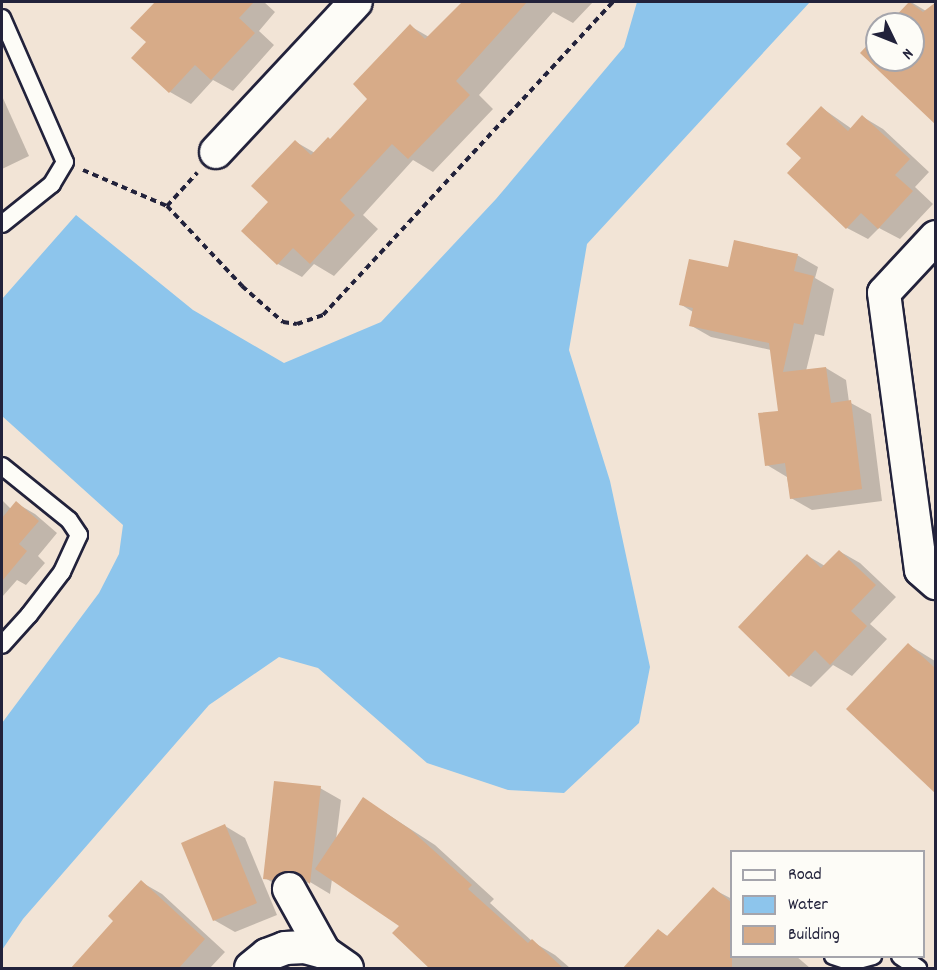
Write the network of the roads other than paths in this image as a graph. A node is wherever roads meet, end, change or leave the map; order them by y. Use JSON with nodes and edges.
{"nodes":[{"id":1,"x":354,"y":2,"type":"edge"},
{"id":2,"x":2,"y":18,"type":"edge"},
{"id":3,"x":216,"y":152,"type":"road end"},
{"id":4,"x":2,"y":224,"type":"edge"},
{"id":5,"x":936,"y":237,"type":"edge"},
{"id":6,"x":2,"y":466,"type":"edge"},
{"id":7,"x":936,"y":583,"type":"edge"},
{"id":8,"x":2,"y":645,"type":"edge"},
{"id":9,"x":289,"y":889,"type":"dead end"},
{"id":10,"x":836,"y":958,"type":"edge"},
{"id":11,"x":869,"y":958,"type":"edge"},
{"id":12,"x":902,"y":958,"type":"edge"},
{"id":13,"x":335,"y":960,"type":"edge"},
{"id":14,"x":251,"y":969,"type":"edge"},
{"id":15,"x":918,"y":969,"type":"edge"}],
"edges":[{"from":1,"to":3,"type":"street"},
{"from":2,"to":4,"type":"lane"},
{"from":5,"to":7,"type":"street"},
{"from":6,"to":8,"type":"lane"},
{"from":9,"to":13,"type":"street"},
{"from":10,"to":11,"type":"lane"},
{"from":12,"to":15,"type":"lane"},
{"from":13,"to":14,"type":"street"}]}
